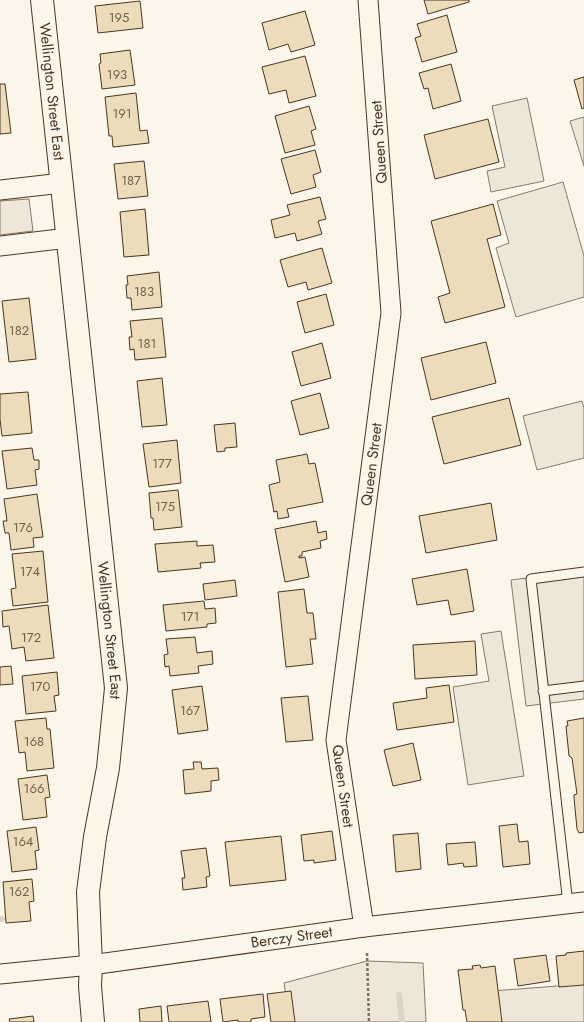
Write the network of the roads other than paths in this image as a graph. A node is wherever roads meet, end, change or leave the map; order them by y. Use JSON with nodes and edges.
{"nodes":[{"id":1,"x":42,"y":0,"type":"edge"},
{"id":2,"x":368,"y":0,"type":"edge"},
{"id":3,"x":62,"y":183,"type":"junction"},
{"id":4,"x":0,"y":190,"type":"edge"},
{"id":5,"x":68,"y":238,"type":"junction"},
{"id":6,"x":0,"y":246,"type":"edge"},
{"id":7,"x":584,"y":572,"type":"edge"},
{"id":8,"x":584,"y":686,"type":"edge"},
{"id":9,"x":543,"y":691,"type":"junction"},
{"id":10,"x":576,"y":903,"type":"edge"},
{"id":11,"x":364,"y":927,"type":"junction"},
{"id":12,"x":91,"y":965,"type":"junction"},
{"id":13,"x":0,"y":974,"type":"edge"},
{"id":14,"x":93,"y":1022,"type":"edge"}],
"edges":[{"from":1,"to":3,"type":"street","name":"Wellington Street East"},
{"from":2,"to":11,"type":"street","name":"Queen Street"},
{"from":3,"to":4,"type":"street"},
{"from":3,"to":5,"type":"street","name":"Wellington Street East"},
{"from":5,"to":6,"type":"street"},
{"from":5,"to":12,"type":"street","name":"Wellington Street East"},
{"from":7,"to":9,"type":"lane"},
{"from":8,"to":9,"type":"lane"},
{"from":9,"to":10,"type":"lane"},
{"from":10,"to":11,"type":"street","name":"Berczy Street"},
{"from":11,"to":12,"type":"street","name":"Berczy Street"},
{"from":12,"to":13,"type":"street","name":"Berczy Street"},
{"from":12,"to":14,"type":"street","name":"Wellington Street East"}]}
